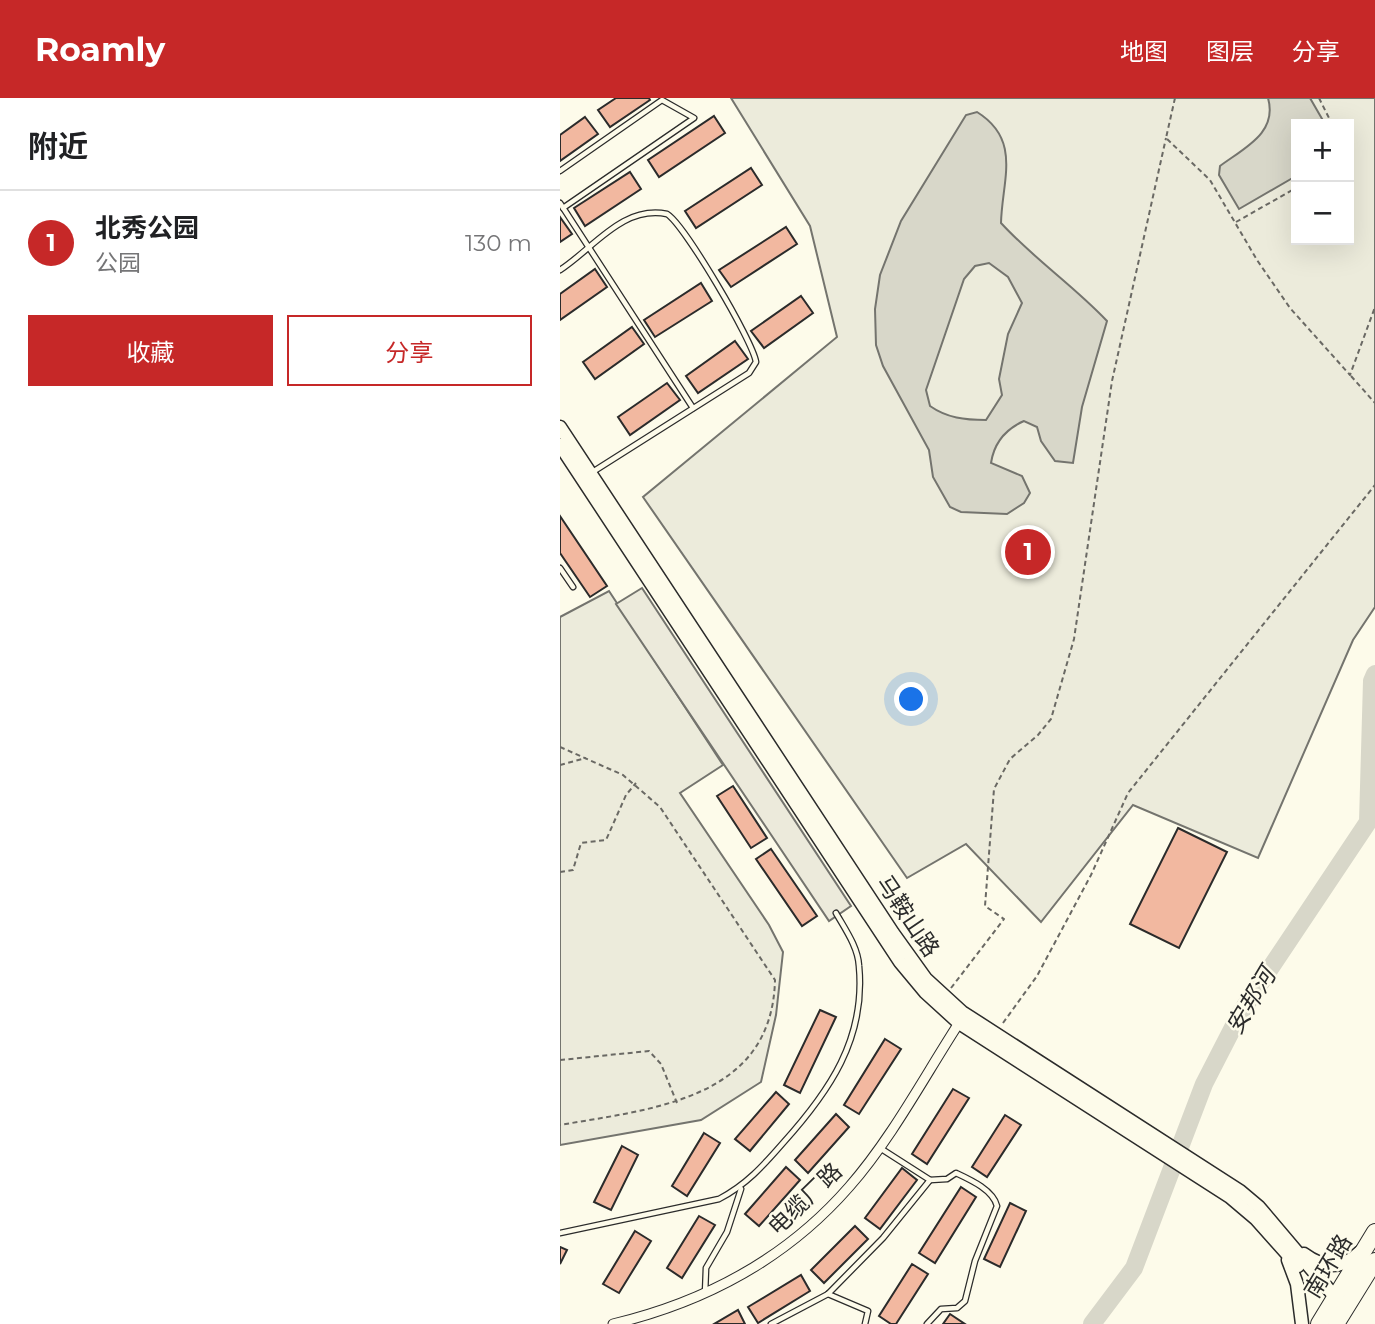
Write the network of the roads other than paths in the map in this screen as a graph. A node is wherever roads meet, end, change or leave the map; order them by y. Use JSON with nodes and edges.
{"nodes":[{"id":1,"x":560,"y":172,"type":"edge"},
{"id":2,"x":561,"y":205,"type":"edge"},
{"id":3,"x":590,"y":249,"type":"junction"},
{"id":4,"x":560,"y":270,"type":"edge"},
{"id":5,"x":693,"y":408,"type":"junction"},
{"id":6,"x":560,"y":427,"type":"edge"},
{"id":7,"x":560,"y":445,"type":"edge"},
{"id":8,"x":590,"y":473,"type":"junction"},
{"id":9,"x":560,"y":568,"type":"edge"},
{"id":10,"x":573,"y":587,"type":"dead end"},
{"id":11,"x":836,"y":912,"type":"dead end"},
{"id":12,"x":960,"y":1023,"type":"junction"},
{"id":13,"x":1098,"y":1105,"type":"junction"},
{"id":14,"x":879,"y":1147,"type":"junction"},
{"id":15,"x":930,"y":1180,"type":"junction"},
{"id":16,"x":741,"y":1188,"type":"junction"},
{"id":17,"x":560,"y":1233,"type":"edge"},
{"id":18,"x":1372,"y":1237,"type":"edge"},
{"id":19,"x":1284,"y":1244,"type":"junction"},
{"id":20,"x":1375,"y":1261,"type":"edge"},
{"id":21,"x":828,"y":1294,"type":"junction"},
{"id":22,"x":705,"y":1295,"type":"junction"},
{"id":23,"x":1338,"y":1311,"type":"edge"},
{"id":24,"x":613,"y":1324,"type":"edge"},
{"id":25,"x":771,"y":1324,"type":"edge"},
{"id":26,"x":865,"y":1324,"type":"edge"},
{"id":27,"x":927,"y":1324,"type":"edge"},
{"id":28,"x":1302,"y":1324,"type":"edge"},
{"id":29,"x":1319,"y":1324,"type":"edge"}],
"edges":[{"from":1,"to":2,"type":"lane"},
{"from":2,"to":3,"type":"lane"},
{"from":3,"to":4,"type":"lane"},
{"from":3,"to":5,"type":"lane"},
{"from":3,"to":5,"type":"lane"},
{"from":5,"to":8,"type":"lane"},
{"from":6,"to":8,"type":"main road","name":"马鞍山路"},
{"from":7,"to":12,"type":"main road","name":"马鞍山路"},
{"from":8,"to":13,"type":"main road","name":"马鞍山路"},
{"from":9,"to":10,"type":"lane"},
{"from":11,"to":16,"type":"lane"},
{"from":12,"to":13,"type":"main road","name":"马鞍山路"},
{"from":12,"to":14,"type":"street","name":"电缆厂路"},
{"from":13,"to":19,"type":"main road","name":"马鞍山路"},
{"from":14,"to":15,"type":"lane"},
{"from":14,"to":22,"type":"street","name":"电缆厂路"},
{"from":15,"to":21,"type":"lane"},
{"from":15,"to":27,"type":"lane"},
{"from":16,"to":17,"type":"lane"},
{"from":16,"to":22,"type":"lane"},
{"from":18,"to":19,"type":"main road"},
{"from":18,"to":23,"type":"highway","name":"南环路"},
{"from":19,"to":23,"type":"main road","name":"马鞍山路"},
{"from":19,"to":28,"type":"main road"},
{"from":20,"to":23,"type":"highway","name":"南环路"},
{"from":21,"to":25,"type":"lane"},
{"from":21,"to":26,"type":"lane"},
{"from":22,"to":24,"type":"street","name":"电缆厂路"},
{"from":23,"to":29,"type":"highway","name":"南环路"}]}
